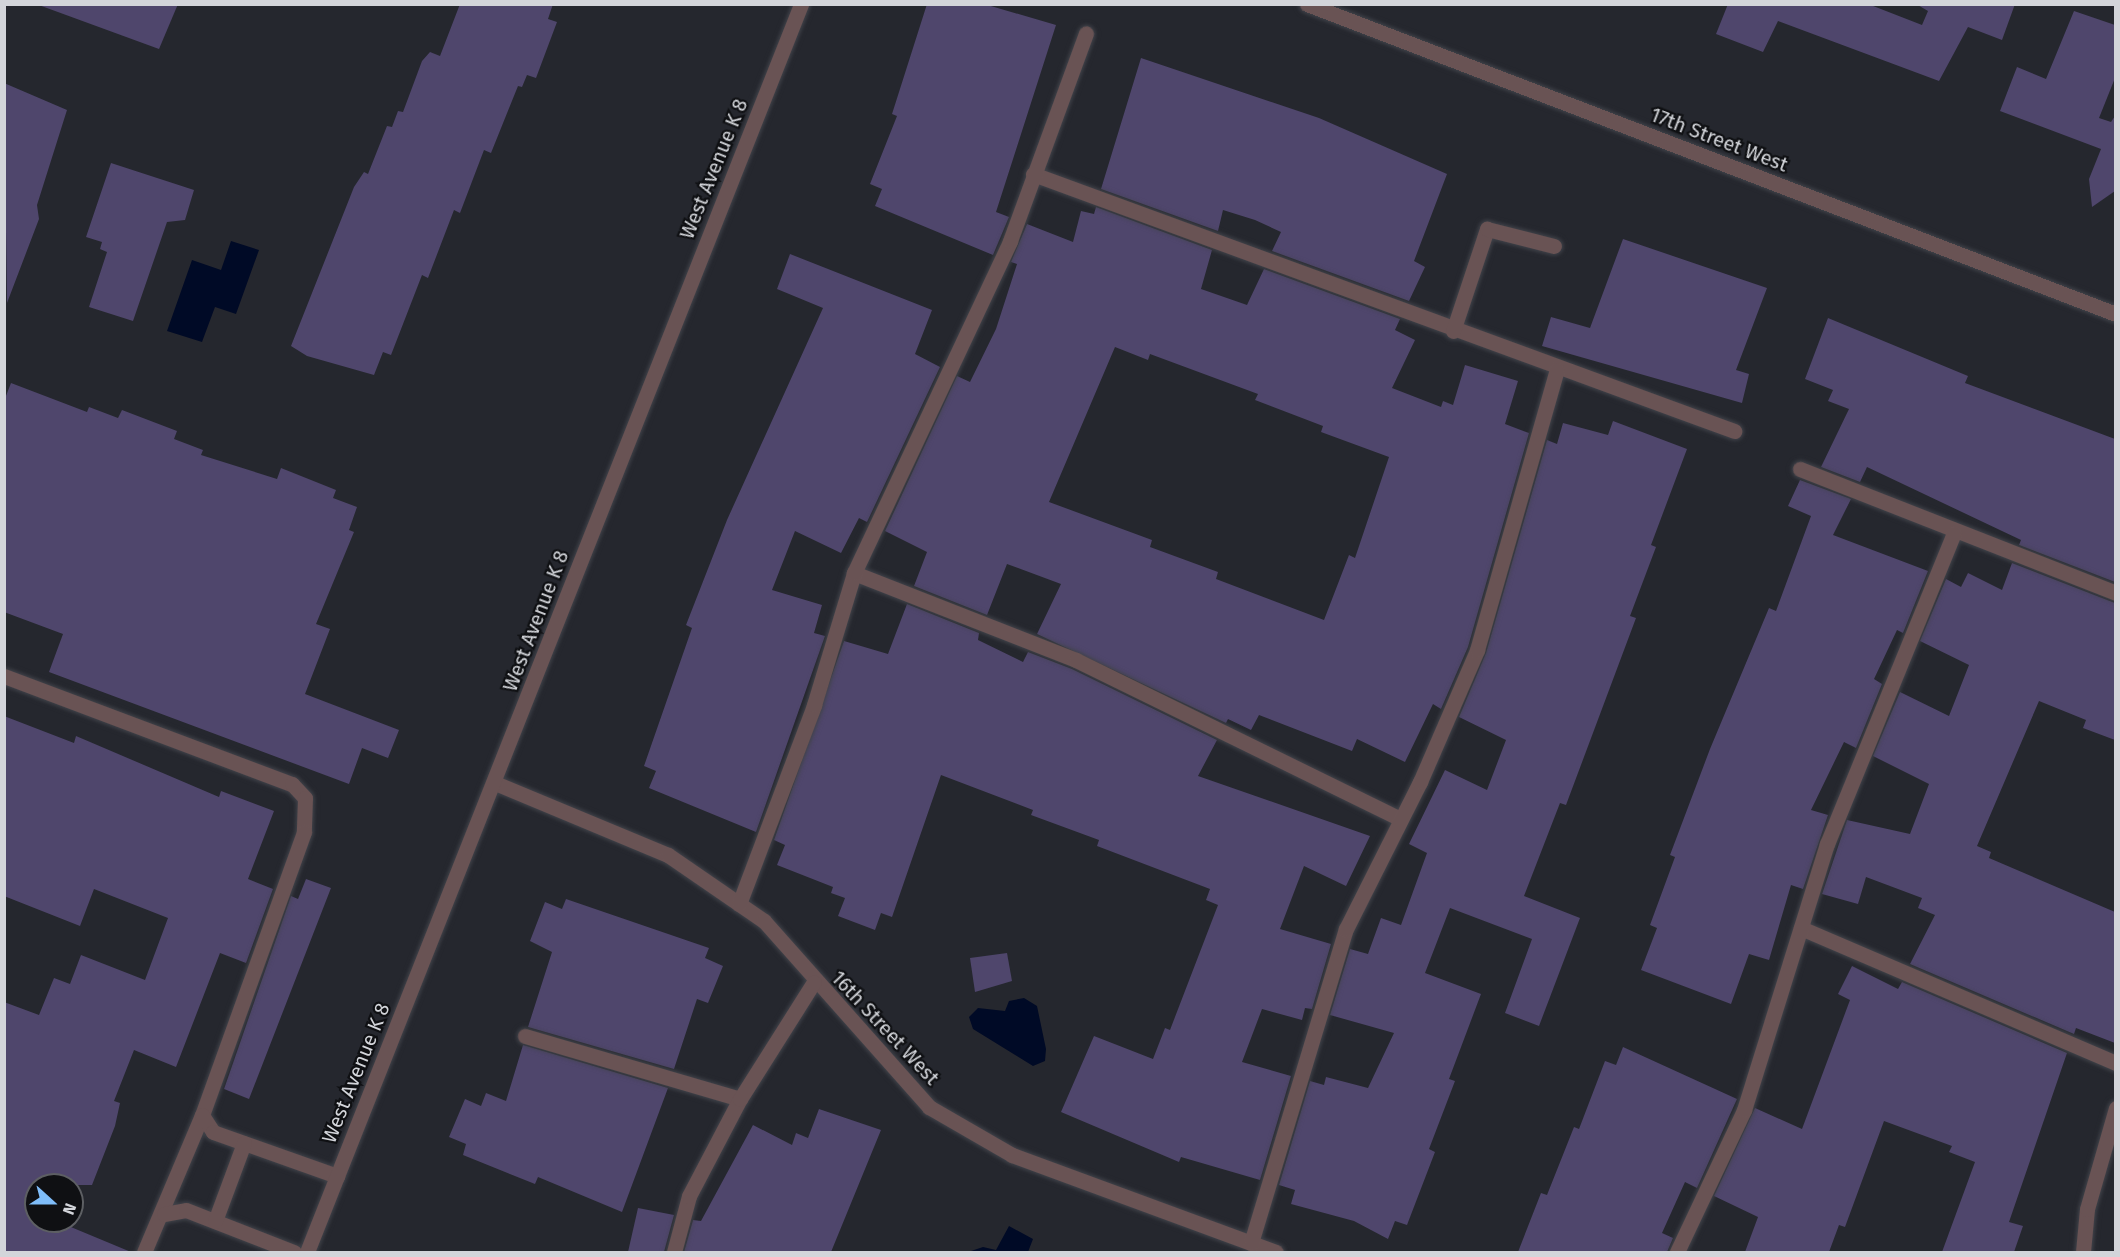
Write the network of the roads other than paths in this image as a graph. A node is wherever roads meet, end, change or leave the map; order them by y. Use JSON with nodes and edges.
{"nodes":[{"id":1,"x":801,"y":4,"type":"edge"},
{"id":2,"x":1307,"y":4,"type":"edge"},
{"id":3,"x":1086,"y":33,"type":"dead end"},
{"id":4,"x":1034,"y":174,"type":"junction"},
{"id":5,"x":1554,"y":246,"type":"dead end"},
{"id":6,"x":2115,"y":314,"type":"edge"},
{"id":7,"x":1454,"y":331,"type":"junction"},
{"id":8,"x":1557,"y":370,"type":"junction"},
{"id":9,"x":1734,"y":431,"type":"dead end"},
{"id":10,"x":1800,"y":469,"type":"dead end"},
{"id":11,"x":1954,"y":533,"type":"junction"},
{"id":12,"x":854,"y":573,"type":"junction"},
{"id":13,"x":2115,"y":593,"type":"edge"},
{"id":14,"x":4,"y":676,"type":"edge"},
{"id":15,"x":495,"y":783,"type":"junction"},
{"id":16,"x":1400,"y":819,"type":"junction"},
{"id":17,"x":739,"y":904,"type":"junction"},
{"id":18,"x":1800,"y":928,"type":"junction"},
{"id":19,"x":814,"y":982,"type":"junction"},
{"id":20,"x":525,"y":1036,"type":"dead end"},
{"id":21,"x":2115,"y":1063,"type":"edge"},
{"id":22,"x":740,"y":1099,"type":"junction"},
{"id":23,"x":2115,"y":1108,"type":"edge"},
{"id":24,"x":202,"y":1115,"type":"junction"},
{"id":25,"x":244,"y":1143,"type":"junction"},
{"id":26,"x":337,"y":1176,"type":"junction"},
{"id":27,"x":164,"y":1214,"type":"junction"},
{"id":28,"x":215,"y":1221,"type":"junction"},
{"id":29,"x":1251,"y":1243,"type":"junction"},
{"id":30,"x":144,"y":1252,"type":"edge"},
{"id":31,"x":294,"y":1252,"type":"edge"},
{"id":32,"x":307,"y":1252,"type":"edge"},
{"id":33,"x":674,"y":1252,"type":"edge"},
{"id":34,"x":1276,"y":1252,"type":"edge"},
{"id":35,"x":1677,"y":1252,"type":"edge"},
{"id":36,"x":2083,"y":1252,"type":"edge"}],
"edges":[{"from":1,"to":15,"type":"street","name":"West Avenue K 8"},
{"from":2,"to":6,"type":"street","name":"17th Street West"},
{"from":3,"to":4,"type":"street"},
{"from":4,"to":7,"type":"street"},
{"from":4,"to":12,"type":"street"},
{"from":5,"to":7,"type":"street"},
{"from":7,"to":8,"type":"street"},
{"from":8,"to":9,"type":"street"},
{"from":8,"to":16,"type":"street"},
{"from":10,"to":11,"type":"street"},
{"from":11,"to":13,"type":"street"},
{"from":11,"to":18,"type":"street"},
{"from":12,"to":16,"type":"street"},
{"from":12,"to":17,"type":"street"},
{"from":14,"to":24,"type":"street"},
{"from":15,"to":17,"type":"street","name":"16th Street West"},
{"from":15,"to":26,"type":"street","name":"West Avenue K 8"},
{"from":16,"to":29,"type":"street"},
{"from":17,"to":19,"type":"street","name":"16th Street West"},
{"from":18,"to":21,"type":"street"},
{"from":18,"to":35,"type":"street"},
{"from":19,"to":22,"type":"street"},
{"from":19,"to":29,"type":"street","name":"16th Street West"},
{"from":20,"to":22,"type":"street"},
{"from":22,"to":33,"type":"street"},
{"from":23,"to":36,"type":"street"},
{"from":24,"to":25,"type":"street"},
{"from":24,"to":27,"type":"street"},
{"from":25,"to":26,"type":"street"},
{"from":25,"to":28,"type":"street"},
{"from":26,"to":32,"type":"street","name":"West Avenue K 8"},
{"from":27,"to":28,"type":"street"},
{"from":27,"to":30,"type":"street"},
{"from":28,"to":31,"type":"street"},
{"from":29,"to":34,"type":"street","name":"16th Street West"}]}
